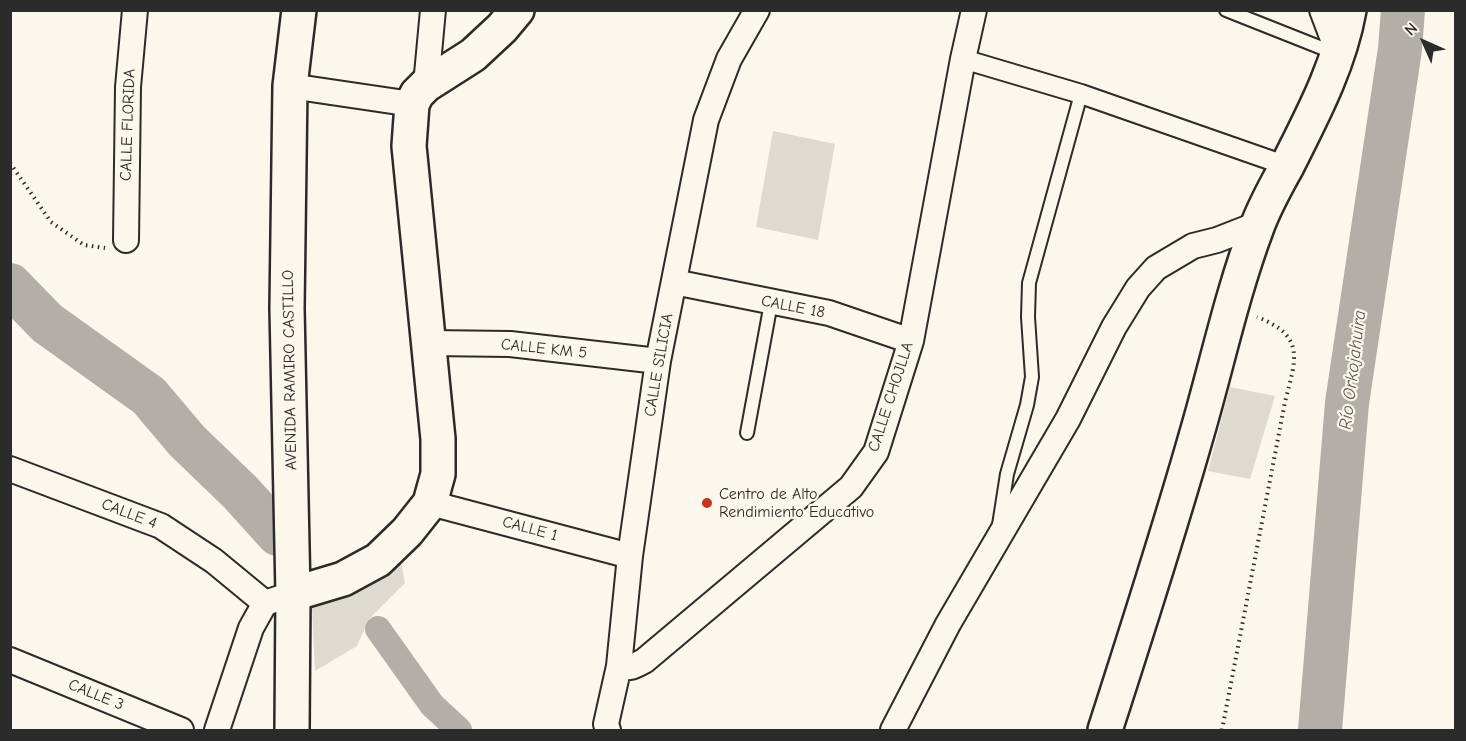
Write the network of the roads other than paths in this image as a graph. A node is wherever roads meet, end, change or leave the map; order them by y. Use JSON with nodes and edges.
{"nodes":[{"id":1,"x":135,"y":10,"type":"edge"},
{"id":2,"x":299,"y":10,"type":"edge"},
{"id":3,"x":433,"y":10,"type":"edge"},
{"id":4,"x":517,"y":10,"type":"edge"},
{"id":5,"x":757,"y":10,"type":"edge"},
{"id":6,"x":974,"y":10,"type":"edge"},
{"id":7,"x":1226,"y":10,"type":"edge"},
{"id":8,"x":1322,"y":10,"type":"edge"},
{"id":9,"x":1348,"y":10,"type":"edge"},
{"id":10,"x":1339,"y":55,"type":"junction"},
{"id":11,"x":963,"y":59,"type":"junction"},
{"id":12,"x":290,"y":86,"type":"junction"},
{"id":13,"x":1081,"y":94,"type":"junction"},
{"id":14,"x":418,"y":95,"type":"junction"},
{"id":15,"x":1287,"y":166,"type":"junction"},
{"id":16,"x":1258,"y":224,"type":"junction"},
{"id":17,"x":126,"y":240,"type":"road end"},
{"id":18,"x":674,"y":282,"type":"junction"},
{"id":19,"x":771,"y":303,"type":"junction"},
{"id":20,"x":911,"y":341,"type":"junction"},
{"id":21,"x":430,"y":343,"type":"junction"},
{"id":22,"x":658,"y":361,"type":"junction"},
{"id":23,"x":747,"y":433,"type":"dead end"},
{"id":24,"x":10,"y":469,"type":"edge"},
{"id":25,"x":430,"y":503,"type":"junction"},
{"id":26,"x":997,"y":538,"type":"junction"},
{"id":27,"x":630,"y":556,"type":"junction"},
{"id":28,"x":279,"y":599,"type":"junction"},
{"id":29,"x":10,"y":660,"type":"edge"},
{"id":30,"x":619,"y":666,"type":"junction"},
{"id":31,"x":181,"y":730,"type":"edge"},
{"id":32,"x":217,"y":730,"type":"edge"},
{"id":33,"x":292,"y":730,"type":"edge"},
{"id":34,"x":608,"y":730,"type":"edge"},
{"id":35,"x":894,"y":730,"type":"edge"},
{"id":36,"x":1105,"y":730,"type":"edge"}],
"edges":[{"from":1,"to":17,"type":"street","name":"CALLE FLORIDA"},
{"from":2,"to":12,"type":"main road","name":"AVENIDA RAMIRO CASTILLO"},
{"from":3,"to":14,"type":"street"},
{"from":4,"to":14,"type":"main road"},
{"from":5,"to":18,"type":"street","name":"CALLE SILICIA"},
{"from":6,"to":11,"type":"street","name":"CALLE CHOJLLA"},
{"from":7,"to":10,"type":"lane"},
{"from":8,"to":10,"type":"street"},
{"from":9,"to":10,"type":"main road"},
{"from":10,"to":15,"type":"main road"},
{"from":11,"to":13,"type":"street"},
{"from":11,"to":20,"type":"street","name":"CALLE CHOJLLA"},
{"from":12,"to":14,"type":"street"},
{"from":12,"to":28,"type":"main road","name":"AVENIDA RAMIRO CASTILLO"},
{"from":13,"to":15,"type":"street"},
{"from":13,"to":26,"type":"lane"},
{"from":14,"to":21,"type":"main road"},
{"from":15,"to":16,"type":"main road"},
{"from":16,"to":26,"type":"street"},
{"from":16,"to":36,"type":"main road"},
{"from":18,"to":19,"type":"street","name":"CALLE 18"},
{"from":18,"to":22,"type":"street","name":"CALLE SILICIA"},
{"from":19,"to":20,"type":"street","name":"CALLE 18"},
{"from":19,"to":23,"type":"lane"},
{"from":20,"to":30,"type":"street","name":"CALLE CHOJLLA"},
{"from":21,"to":22,"type":"street","name":"CALLE KM 5"},
{"from":21,"to":25,"type":"main road"},
{"from":22,"to":27,"type":"street","name":"CALLE SILICIA"},
{"from":24,"to":28,"type":"street","name":"CALLE 4"},
{"from":25,"to":27,"type":"street","name":"CALLE 1"},
{"from":25,"to":28,"type":"main road"},
{"from":26,"to":35,"type":"street"},
{"from":27,"to":30,"type":"street","name":"CALLE SILICIA"},
{"from":28,"to":32,"type":"street"},
{"from":28,"to":33,"type":"main road","name":"AVENIDA RAMIRO CASTILLO"},
{"from":29,"to":31,"type":"street","name":"CALLE 3"},
{"from":30,"to":34,"type":"street","name":"CALLE SILICIA"}]}
